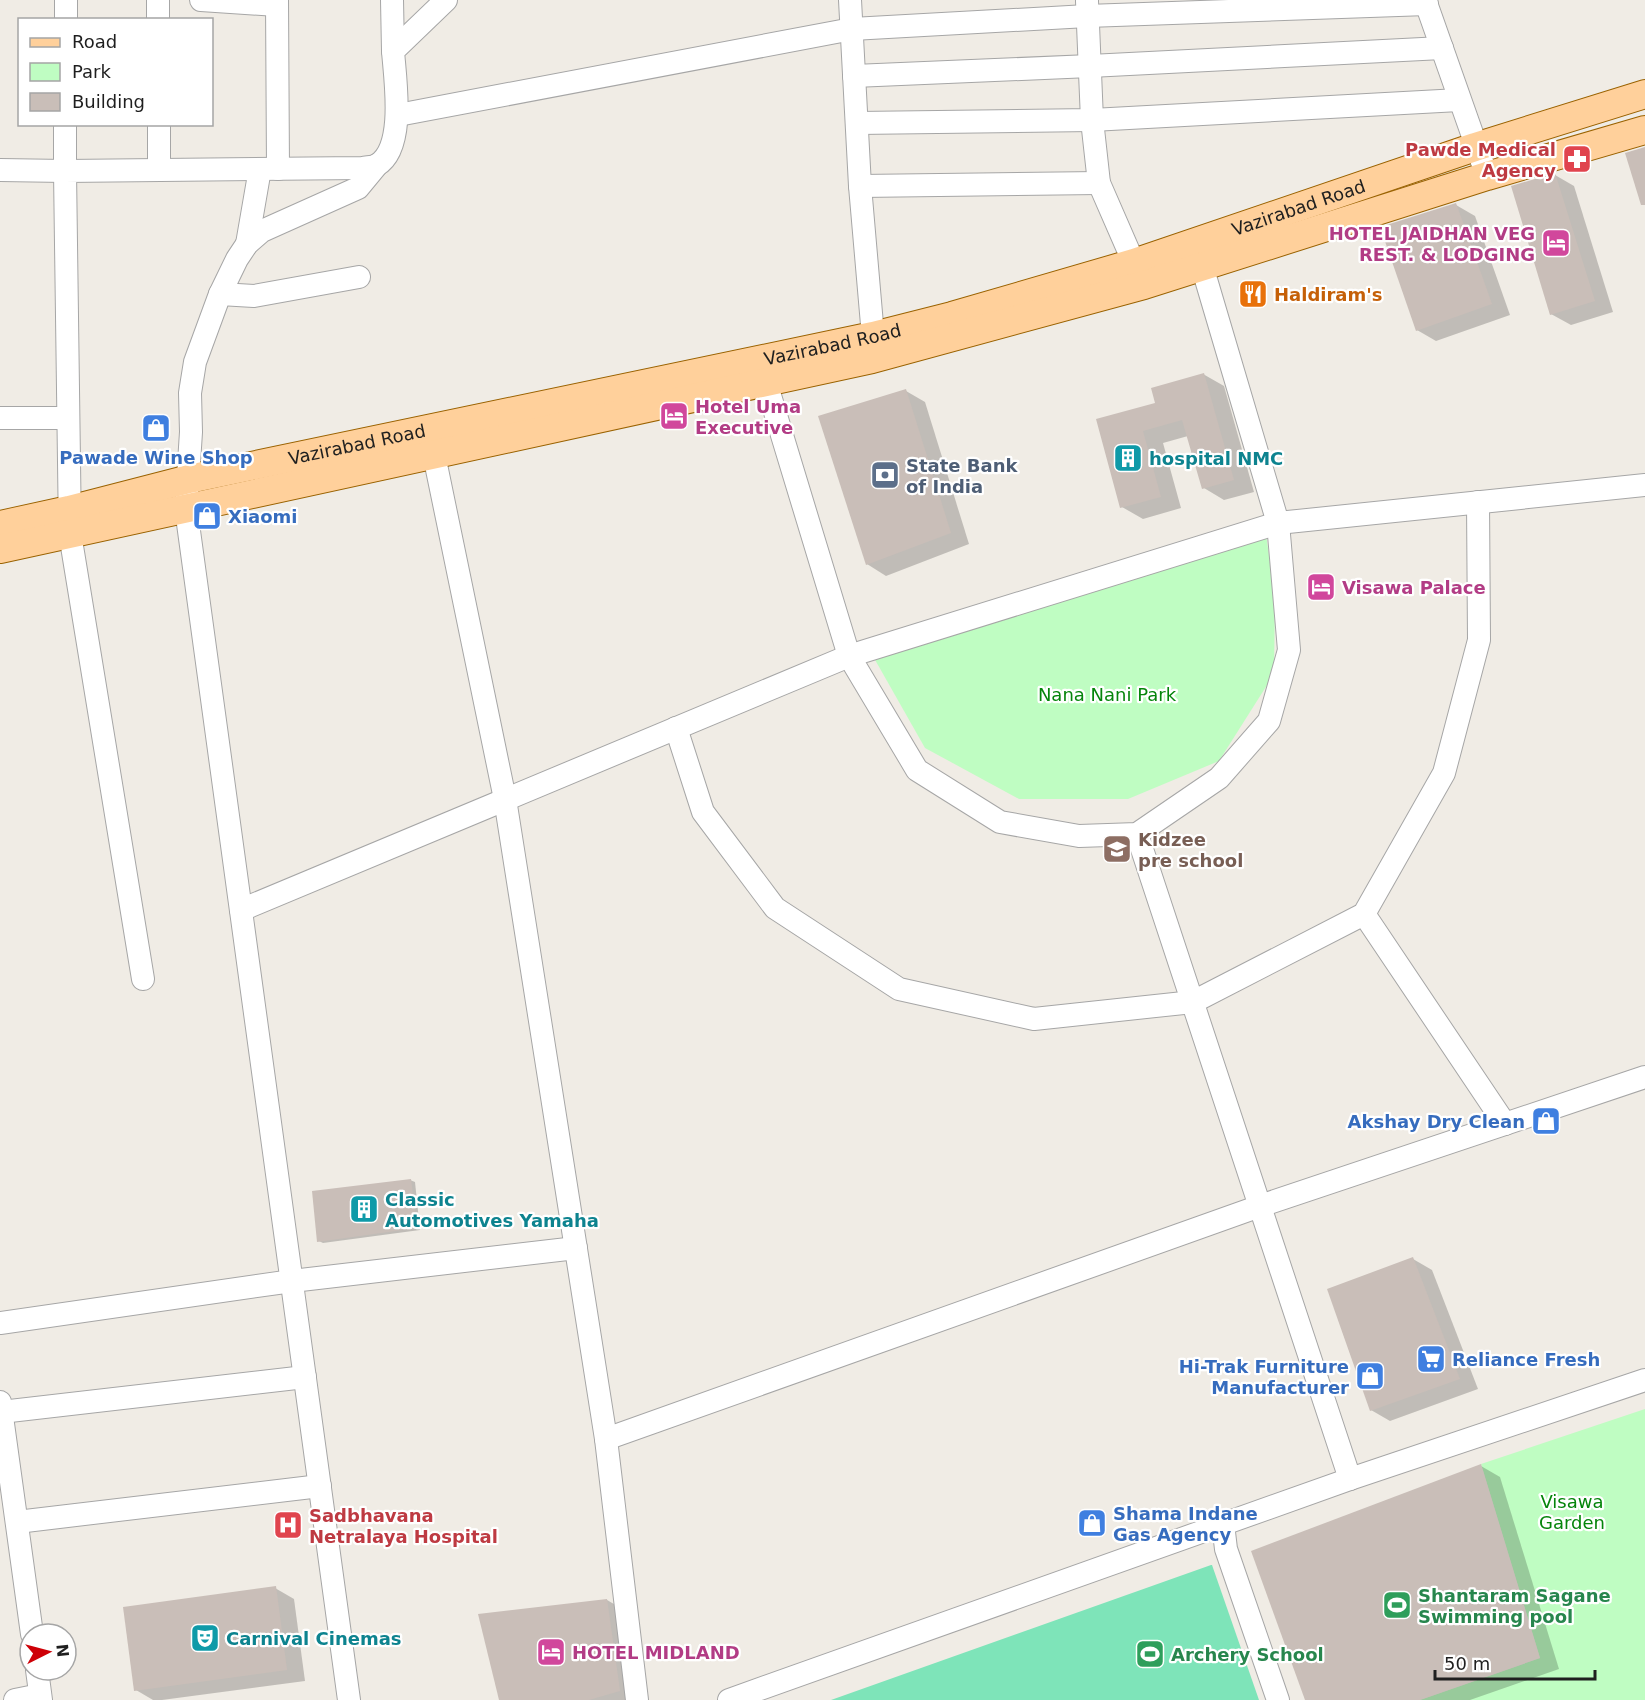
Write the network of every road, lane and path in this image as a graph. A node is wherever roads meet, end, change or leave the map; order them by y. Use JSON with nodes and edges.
{"nodes":[{"id":1,"x":66,"y":0,"type":"edge"},
{"id":2,"x":158,"y":0,"type":"edge"},
{"id":3,"x":201,"y":0,"type":"edge"},
{"id":4,"x":392,"y":0,"type":"edge"},
{"id":5,"x":446,"y":0,"type":"edge"},
{"id":6,"x":850,"y":0,"type":"edge"},
{"id":7,"x":277,"y":2,"type":"edge"},
{"id":8,"x":1426,"y":2,"type":"edge"},
{"id":9,"x":1087,"y":8,"type":"edge"},
{"id":10,"x":66,"y":18,"type":"edge"},
{"id":11,"x":158,"y":18,"type":"edge"},
{"id":12,"x":852,"y":29,"type":"junction"},
{"id":13,"x":1442,"y":48,"type":"junction"},
{"id":14,"x":393,"y":51,"type":"junction"},
{"id":15,"x":1090,"y":66,"type":"junction"},
{"id":16,"x":854,"y":76,"type":"junction"},
{"id":17,"x":1645,"y":94,"type":"edge"},
{"id":18,"x":1459,"y":100,"type":"junction"},
{"id":19,"x":398,"y":115,"type":"junction"},
{"id":20,"x":1092,"y":120,"type":"junction"},
{"id":21,"x":856,"y":123,"type":"junction"},
{"id":22,"x":65,"y":126,"type":"edge"},
{"id":23,"x":159,"y":126,"type":"edge"},
{"id":24,"x":1645,"y":130,"type":"edge"},
{"id":25,"x":1475,"y":147,"type":"junction"},
{"id":26,"x":377,"y":165,"type":"junction"},
{"id":27,"x":269,"y":169,"type":"junction"},
{"id":28,"x":159,"y":170,"type":"junction"},
{"id":29,"x":0,"y":171,"type":"edge"},
{"id":30,"x":65,"y":171,"type":"junction"},
{"id":31,"x":1487,"y":176,"type":"junction"},
{"id":32,"x":1099,"y":183,"type":"junction"},
{"id":33,"x":860,"y":186,"type":"junction"},
{"id":34,"x":247,"y":244,"type":"junction"},
{"id":35,"x":1202,"y":266,"type":"junction"},
{"id":36,"x":1139,"y":274,"type":"junction"},
{"id":37,"x":358,"y":277,"type":"dead end"},
{"id":38,"x":220,"y":294,"type":"junction"},
{"id":39,"x":873,"y":336,"type":"junction"},
{"id":40,"x":762,"y":370,"type":"junction"},
{"id":41,"x":0,"y":418,"type":"edge"},
{"id":42,"x":68,"y":418,"type":"junction"},
{"id":43,"x":434,"y":455,"type":"junction"},
{"id":44,"x":189,"y":479,"type":"junction"},
{"id":45,"x":1645,"y":484,"type":"edge"},
{"id":46,"x":1478,"y":502,"type":"junction"},
{"id":47,"x":186,"y":509,"type":"junction"},
{"id":48,"x":70,"y":522,"type":"junction"},
{"id":49,"x":1278,"y":523,"type":"junction"},
{"id":50,"x":0,"y":525,"type":"edge"},
{"id":51,"x":0,"y":549,"type":"edge"},
{"id":52,"x":849,"y":656,"type":"junction"},
{"id":53,"x":676,"y":728,"type":"junction"},
{"id":54,"x":506,"y":799,"type":"junction"},
{"id":55,"x":1137,"y":834,"type":"junction"},
{"id":56,"x":241,"y":910,"type":"junction"},
{"id":57,"x":1364,"y":914,"type":"junction"},
{"id":58,"x":143,"y":980,"type":"dead end"},
{"id":59,"x":1193,"y":1002,"type":"junction"},
{"id":60,"x":1645,"y":1077,"type":"edge"},
{"id":61,"x":1505,"y":1124,"type":"junction"},
{"id":62,"x":1260,"y":1206,"type":"junction"},
{"id":63,"x":576,"y":1248,"type":"junction"},
{"id":64,"x":292,"y":1281,"type":"junction"},
{"id":65,"x":0,"y":1323,"type":"edge"},
{"id":66,"x":305,"y":1377,"type":"junction"},
{"id":67,"x":1645,"y":1380,"type":"edge"},
{"id":68,"x":1,"y":1407,"type":"edge"},
{"id":69,"x":606,"y":1439,"type":"junction"},
{"id":70,"x":1350,"y":1479,"type":"junction"},
{"id":71,"x":320,"y":1486,"type":"junction"},
{"id":72,"x":17,"y":1522,"type":"junction"},
{"id":73,"x":1223,"y":1524,"type":"junction"},
{"id":74,"x":30,"y":1622,"type":"edge"},
{"id":75,"x":39,"y":1682,"type":"edge"},
{"id":76,"x":41,"y":1697,"type":"edge"},
{"id":77,"x":15,"y":1700,"type":"edge"},
{"id":78,"x":349,"y":1700,"type":"edge"},
{"id":79,"x":637,"y":1700,"type":"edge"},
{"id":80,"x":729,"y":1700,"type":"edge"},
{"id":81,"x":1278,"y":1700,"type":"edge"}],
"edges":[{"from":1,"to":10,"type":"street"},
{"from":2,"to":11,"type":"street"},
{"from":3,"to":7,"type":"street"},
{"from":4,"to":14,"type":"street"},
{"from":5,"to":14,"type":"street"},
{"from":6,"to":12,"type":"street"},
{"from":7,"to":27,"type":"street"},
{"from":8,"to":9,"type":"street"},
{"from":8,"to":13,"type":"street"},
{"from":9,"to":12,"type":"street"},
{"from":9,"to":15,"type":"street"},
{"from":12,"to":16,"type":"street"},
{"from":12,"to":19,"type":"street"},
{"from":13,"to":15,"type":"street"},
{"from":13,"to":18,"type":"street"},
{"from":14,"to":19,"type":"street"},
{"from":15,"to":16,"type":"street"},
{"from":15,"to":20,"type":"street"},
{"from":16,"to":21,"type":"street"},
{"from":17,"to":25,"type":"main road","name":"Vazirabad Road"},
{"from":18,"to":20,"type":"street"},
{"from":18,"to":25,"type":"street"},
{"from":19,"to":26,"type":"street"},
{"from":20,"to":21,"type":"street"},
{"from":20,"to":32,"type":"street"},
{"from":21,"to":33,"type":"street"},
{"from":22,"to":30,"type":"street"},
{"from":23,"to":28,"type":"street"},
{"from":24,"to":31,"type":"main road","name":"Vazirabad Road"},
{"from":25,"to":31,"type":"street"},
{"from":25,"to":36,"type":"main road","name":"Vazirabad Road"},
{"from":26,"to":27,"type":"street"},
{"from":26,"to":34,"type":"street"},
{"from":27,"to":28,"type":"street"},
{"from":27,"to":34,"type":"street"},
{"from":28,"to":30,"type":"street"},
{"from":29,"to":30,"type":"street"},
{"from":30,"to":42,"type":"street"},
{"from":31,"to":35,"type":"main road","name":"Vazirabad Road"},
{"from":32,"to":33,"type":"street"},
{"from":32,"to":36,"type":"street"},
{"from":33,"to":39,"type":"street"},
{"from":34,"to":38,"type":"street"},
{"from":35,"to":36,"type":"main road","name":"Vazirabad Road"},
{"from":35,"to":49,"type":"street"},
{"from":36,"to":39,"type":"main road","name":"Vazirabad Road"},
{"from":36,"to":40,"type":"main road","name":"Vazirabad Road"},
{"from":37,"to":38,"type":"street"},
{"from":38,"to":44,"type":"street"},
{"from":39,"to":40,"type":"main road","name":"Vazirabad Road"},
{"from":40,"to":43,"type":"main road","name":"Vazirabad Road"},
{"from":40,"to":44,"type":"main road","name":"Vazirabad Road"},
{"from":40,"to":52,"type":"street"},
{"from":41,"to":42,"type":"street"},
{"from":42,"to":48,"type":"street"},
{"from":43,"to":47,"type":"main road","name":"Vazirabad Road"},
{"from":43,"to":54,"type":"street"},
{"from":44,"to":47,"type":"street"},
{"from":44,"to":48,"type":"main road","name":"Vazirabad Road"},
{"from":45,"to":46,"type":"street"},
{"from":46,"to":49,"type":"street"},
{"from":46,"to":57,"type":"street"},
{"from":47,"to":48,"type":"main road","name":"Vazirabad Road"},
{"from":47,"to":56,"type":"street"},
{"from":48,"to":50,"type":"main road","name":"Vazirabad Road"},
{"from":48,"to":51,"type":"main road","name":"Vazirabad Road"},
{"from":48,"to":58,"type":"street"},
{"from":49,"to":52,"type":"street"},
{"from":49,"to":55,"type":"street"},
{"from":52,"to":53,"type":"street"},
{"from":52,"to":55,"type":"street"},
{"from":53,"to":54,"type":"street"},
{"from":53,"to":59,"type":"street"},
{"from":54,"to":56,"type":"street"},
{"from":54,"to":63,"type":"street"},
{"from":55,"to":59,"type":"street"},
{"from":56,"to":64,"type":"street"},
{"from":57,"to":59,"type":"street"},
{"from":57,"to":61,"type":"street"},
{"from":59,"to":62,"type":"street"},
{"from":60,"to":61,"type":"street"},
{"from":61,"to":62,"type":"street"},
{"from":62,"to":69,"type":"street"},
{"from":62,"to":70,"type":"street"},
{"from":63,"to":64,"type":"street"},
{"from":63,"to":69,"type":"street"},
{"from":64,"to":65,"type":"street"},
{"from":64,"to":66,"type":"street"},
{"from":66,"to":68,"type":"street"},
{"from":66,"to":71,"type":"street"},
{"from":67,"to":70,"type":"street"},
{"from":68,"to":72,"type":"street"},
{"from":69,"to":79,"type":"street"},
{"from":70,"to":73,"type":"street"},
{"from":71,"to":72,"type":"street"},
{"from":71,"to":78,"type":"street"},
{"from":72,"to":74,"type":"street"},
{"from":73,"to":80,"type":"street"},
{"from":73,"to":81,"type":"street"},
{"from":75,"to":76,"type":"street"},
{"from":76,"to":77,"type":"street"}]}
